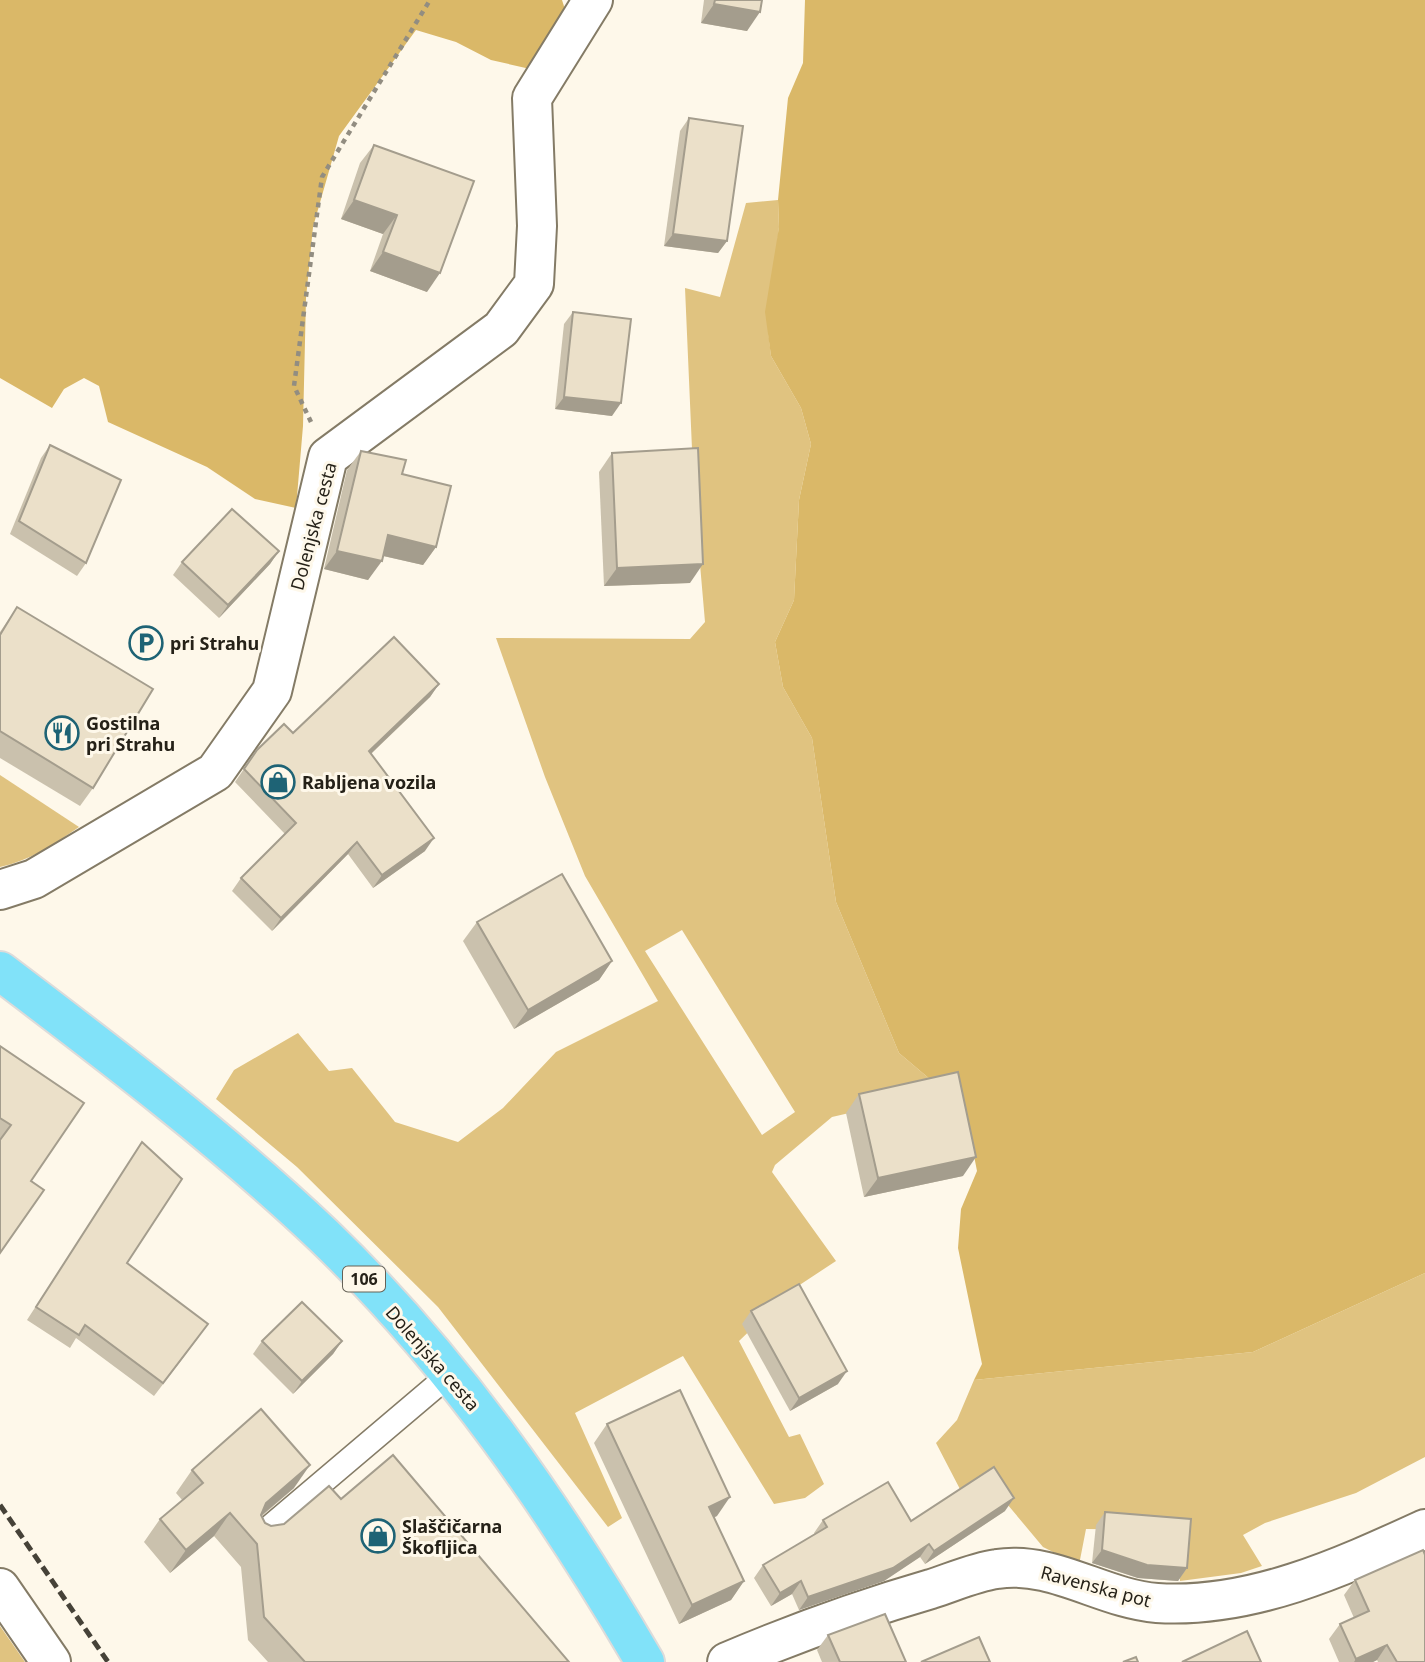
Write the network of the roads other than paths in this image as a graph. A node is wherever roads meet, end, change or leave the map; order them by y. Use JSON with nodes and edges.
{"nodes":[{"id":1,"x":593,"y":0,"type":"edge"},
{"id":2,"x":0,"y":890,"type":"edge"},
{"id":3,"x":0,"y":971,"type":"edge"},
{"id":4,"x":449,"y":1375,"type":"junction"},
{"id":5,"x":1425,"y":1529,"type":"edge"},
{"id":6,"x":259,"y":1536,"type":"edge"},
{"id":7,"x":0,"y":1588,"type":"edge"},
{"id":8,"x":51,"y":1662,"type":"edge"},
{"id":9,"x":645,"y":1662,"type":"edge"},
{"id":10,"x":727,"y":1662,"type":"edge"}],
"edges":[{"from":1,"to":2,"type":"street","name":"Dolenjska cesta"},
{"from":3,"to":4,"type":"main road","name":"Dolenjska cesta","number":"106"},
{"from":4,"to":6,"type":"lane"},
{"from":4,"to":9,"type":"main road","name":"Dolenjska cesta","number":"106"},
{"from":5,"to":10,"type":"street","name":"Ravenska pot"},
{"from":7,"to":8,"type":"street"}]}
